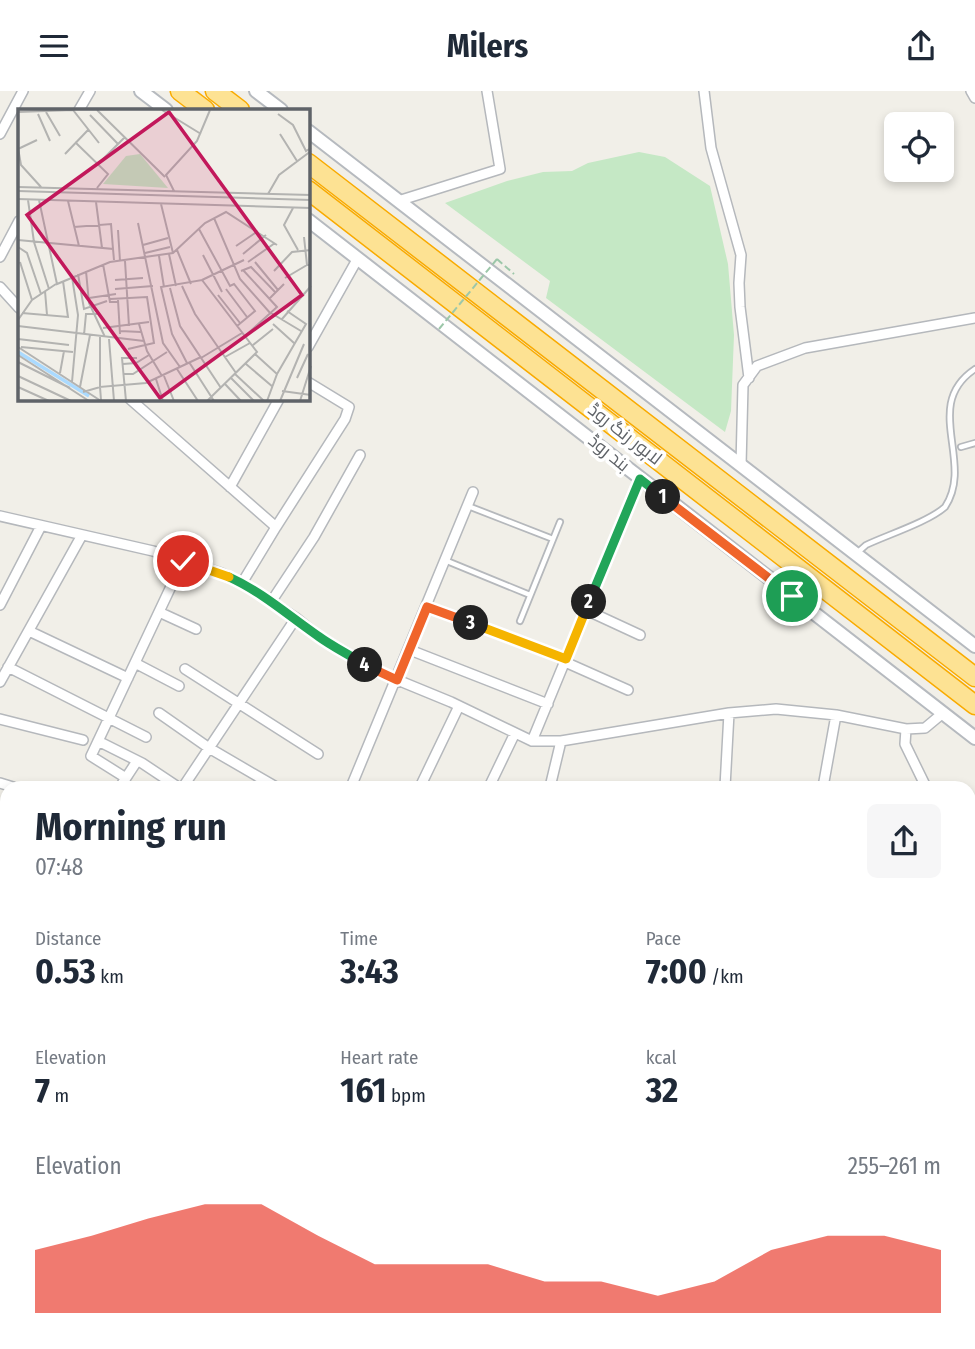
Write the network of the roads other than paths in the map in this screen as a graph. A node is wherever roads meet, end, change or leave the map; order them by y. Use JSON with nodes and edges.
{"nodes":[{"id":1,"x":23,"y":91,"type":"edge"},
{"id":2,"x":90,"y":91,"type":"edge"},
{"id":3,"x":141,"y":91,"type":"edge"},
{"id":4,"x":180,"y":91,"type":"edge"},
{"id":5,"x":215,"y":91,"type":"edge"},
{"id":6,"x":256,"y":91,"type":"edge"},
{"id":7,"x":487,"y":91,"type":"edge"},
{"id":8,"x":494,"y":91,"type":"edge"},
{"id":9,"x":704,"y":91,"type":"edge"},
{"id":10,"x":971,"y":91,"type":"edge"},
{"id":11,"x":975,"y":98,"type":"edge"},
{"id":12,"x":80,"y":109,"type":"edge"},
{"id":13,"x":165,"y":109,"type":"edge"},
{"id":14,"x":204,"y":109,"type":"edge"},
{"id":15,"x":239,"y":109,"type":"edge"},
{"id":16,"x":280,"y":109,"type":"edge"},
{"id":17,"x":310,"y":133,"type":"edge"},
{"id":18,"x":0,"y":134,"type":"edge"},
{"id":19,"x":310,"y":165,"type":"edge"},
{"id":20,"x":310,"y":192,"type":"edge"},
{"id":21,"x":398,"y":201,"type":"junction"},
{"id":22,"x":310,"y":222,"type":"edge"},
{"id":23,"x":18,"y":223,"type":"edge"},
{"id":24,"x":0,"y":257,"type":"edge"},
{"id":25,"x":358,"y":258,"type":"junction"},
{"id":26,"x":0,"y":287,"type":"edge"},
{"id":27,"x":18,"y":307,"type":"edge"},
{"id":28,"x":975,"y":318,"type":"edge"},
{"id":29,"x":310,"y":343,"type":"edge"},
{"id":30,"x":975,"y":369,"type":"edge"},
{"id":31,"x":749,"y":378,"type":"junction"},
{"id":32,"x":310,"y":383,"type":"edge"},
{"id":33,"x":133,"y":401,"type":"edge"},
{"id":34,"x":278,"y":401,"type":"edge"},
{"id":35,"x":957,"y":428,"type":"dead end"},
{"id":36,"x":959,"y":437,"type":"dead end"},
{"id":37,"x":975,"y":443,"type":"edge"},
{"id":38,"x":961,"y":447,"type":"junction"},
{"id":39,"x":360,"y":455,"type":"dead end"},
{"id":40,"x":963,"y":456,"type":"dead end"},
{"id":41,"x":741,"y":464,"type":"junction"},
{"id":42,"x":640,"y":479,"type":"junction"},
{"id":43,"x":960,"y":484,"type":"dead end"},
{"id":44,"x":230,"y":487,"type":"junction"},
{"id":45,"x":473,"y":492,"type":"dead end"},
{"id":46,"x":468,"y":506,"type":"junction"},
{"id":47,"x":2,"y":517,"type":"edge"},
{"id":48,"x":560,"y":522,"type":"dead end"},
{"id":49,"x":41,"y":526,"type":"junction"},
{"id":50,"x":0,"y":527,"type":"edge"},
{"id":51,"x":276,"y":527,"type":"junction"},
{"id":52,"x":82,"y":535,"type":"junction"},
{"id":53,"x":553,"y":539,"type":"junction"},
{"id":54,"x":856,"y":553,"type":"junction"},
{"id":55,"x":446,"y":560,"type":"junction"},
{"id":56,"x":183,"y":561,"type":"junction"},
{"id":57,"x":242,"y":583,"type":"junction"},
{"id":58,"x":530,"y":596,"type":"junction"},
{"id":59,"x":271,"y":602,"type":"junction"},
{"id":60,"x":0,"y":605,"type":"edge"},
{"id":61,"x":427,"y":607,"type":"junction"},
{"id":62,"x":586,"y":610,"type":"junction"},
{"id":63,"x":159,"y":612,"type":"junction"},
{"id":64,"x":296,"y":618,"type":"junction"},
{"id":65,"x":520,"y":621,"type":"dead end"},
{"id":66,"x":196,"y":629,"type":"dead end"},
{"id":67,"x":29,"y":631,"type":"junction"},
{"id":68,"x":640,"y":635,"type":"dead end"},
{"id":69,"x":975,"y":646,"type":"edge"},
{"id":70,"x":410,"y":650,"type":"junction"},
{"id":71,"x":566,"y":660,"type":"junction"},
{"id":72,"x":135,"y":663,"type":"junction"},
{"id":73,"x":8,"y":667,"type":"junction"},
{"id":74,"x":186,"y":669,"type":"dead end"},
{"id":75,"x":975,"y":677,"type":"edge"},
{"id":76,"x":128,"y":678,"type":"junction"},
{"id":77,"x":397,"y":680,"type":"junction"},
{"id":78,"x":0,"y":682,"type":"edge"},
{"id":79,"x":179,"y":686,"type":"dead end"},
{"id":80,"x":628,"y":690,"type":"dead end"},
{"id":81,"x":238,"y":703,"type":"junction"},
{"id":82,"x":548,"y":704,"type":"junction"},
{"id":83,"x":975,"y":705,"type":"edge"},
{"id":84,"x":459,"y":706,"type":"junction"},
{"id":85,"x":159,"y":713,"type":"dead end"},
{"id":86,"x":729,"y":713,"type":"junction"},
{"id":87,"x":943,"y":713,"type":"junction"},
{"id":88,"x":836,"y":715,"type":"junction"},
{"id":89,"x":108,"y":718,"type":"junction"},
{"id":90,"x":0,"y":719,"type":"edge"},
{"id":91,"x":906,"y":729,"type":"junction"},
{"id":92,"x":515,"y":733,"type":"junction"},
{"id":93,"x":146,"y":737,"type":"dead end"},
{"id":94,"x":975,"y":738,"type":"edge"},
{"id":95,"x":83,"y":740,"type":"dead end"},
{"id":96,"x":98,"y":741,"type":"junction"},
{"id":97,"x":532,"y":741,"type":"junction"},
{"id":98,"x":561,"y":741,"type":"junction"},
{"id":99,"x":209,"y":748,"type":"junction"},
{"id":100,"x":318,"y":754,"type":"dead end"},
{"id":101,"x":137,"y":761,"type":"junction"},
{"id":102,"x":126,"y":778,"type":"junction"},
{"id":103,"x":124,"y":781,"type":"edge"},
{"id":104,"x":170,"y":781,"type":"edge"},
{"id":105,"x":184,"y":781,"type":"edge"},
{"id":106,"x":266,"y":781,"type":"edge"},
{"id":107,"x":354,"y":781,"type":"edge"},
{"id":108,"x":423,"y":781,"type":"edge"},
{"id":109,"x":492,"y":781,"type":"edge"},
{"id":110,"x":551,"y":781,"type":"edge"},
{"id":111,"x":725,"y":781,"type":"edge"},
{"id":112,"x":824,"y":781,"type":"edge"},
{"id":113,"x":923,"y":781,"type":"edge"}],
"edges":[{"from":1,"to":18,"type":"street"},
{"from":2,"to":12,"type":"street"},
{"from":3,"to":13,"type":"main road"},
{"from":4,"to":14,"type":"highway"},
{"from":5,"to":15,"type":"highway"},
{"from":6,"to":16,"type":"main road"},
{"from":7,"to":8,"type":"street"},
{"from":7,"to":21,"type":"street"},
{"from":9,"to":31,"type":"street"},
{"from":10,"to":11,"type":"street"},
{"from":17,"to":21,"type":"main road"},
{"from":19,"to":75,"type":"highway","name":"لاہور رنگ روڈ"},
{"from":20,"to":83,"type":"highway","name":"لاہور رنگ روڈ"},
{"from":21,"to":41,"type":"main road"},
{"from":22,"to":25,"type":"main road","name":"بند روڈ"},
{"from":23,"to":24,"type":"street"},
{"from":25,"to":29,"type":"street"},
{"from":25,"to":42,"type":"main road","name":"بند روڈ"},
{"from":26,"to":27,"type":"street"},
{"from":28,"to":31,"type":"street"},
{"from":30,"to":35,"type":"lane"},
{"from":31,"to":41,"type":"street"},
{"from":32,"to":51,"type":"street"},
{"from":33,"to":44,"type":"street"},
{"from":34,"to":44,"type":"street"},
{"from":36,"to":38,"type":"lane"},
{"from":37,"to":38,"type":"lane"},
{"from":38,"to":40,"type":"lane"},
{"from":39,"to":59,"type":"street"},
{"from":41,"to":54,"type":"main road"},
{"from":42,"to":62,"type":"street"},
{"from":42,"to":87,"type":"main road","name":"بند روڈ"},
{"from":43,"to":54,"type":"lane"},
{"from":44,"to":51,"type":"street"},
{"from":45,"to":46,"type":"street"},
{"from":46,"to":53,"type":"lane"},
{"from":46,"to":55,"type":"street"},
{"from":47,"to":49,"type":"street"},
{"from":47,"to":50,"type":"street"},
{"from":48,"to":53,"type":"lane"},
{"from":49,"to":52,"type":"street"},
{"from":49,"to":60,"type":"street"},
{"from":51,"to":57,"type":"street"},
{"from":52,"to":56,"type":"street"},
{"from":52,"to":67,"type":"street"},
{"from":53,"to":58,"type":"lane"},
{"from":54,"to":69,"type":"main road"},
{"from":55,"to":58,"type":"lane"},
{"from":55,"to":61,"type":"street"},
{"from":56,"to":57,"type":"street"},
{"from":56,"to":63,"type":"street"},
{"from":57,"to":59,"type":"street"},
{"from":58,"to":65,"type":"lane"},
{"from":59,"to":64,"type":"street"},
{"from":61,"to":70,"type":"street"},
{"from":61,"to":71,"type":"street"},
{"from":62,"to":68,"type":"street"},
{"from":62,"to":71,"type":"street"},
{"from":63,"to":66,"type":"street"},
{"from":63,"to":72,"type":"street"},
{"from":64,"to":77,"type":"street"},
{"from":64,"to":81,"type":"street"},
{"from":67,"to":73,"type":"street"},
{"from":67,"to":76,"type":"street"},
{"from":70,"to":77,"type":"street"},
{"from":70,"to":82,"type":"street"},
{"from":71,"to":80,"type":"street"},
{"from":71,"to":82,"type":"street"},
{"from":72,"to":76,"type":"street"},
{"from":72,"to":79,"type":"street"},
{"from":73,"to":78,"type":"street"},
{"from":73,"to":89,"type":"street"},
{"from":74,"to":81,"type":"street"},
{"from":76,"to":89,"type":"street"},
{"from":77,"to":84,"type":"street"},
{"from":77,"to":107,"type":"street"},
{"from":81,"to":99,"type":"street"},
{"from":81,"to":100,"type":"street"},
{"from":82,"to":97,"type":"street"},
{"from":84,"to":92,"type":"street"},
{"from":84,"to":108,"type":"street"},
{"from":85,"to":99,"type":"street"},
{"from":86,"to":88,"type":"street"},
{"from":86,"to":98,"type":"street"},
{"from":86,"to":111,"type":"street"},
{"from":87,"to":91,"type":"street"},
{"from":87,"to":94,"type":"main road","name":"بند روڈ"},
{"from":88,"to":91,"type":"street"},
{"from":88,"to":112,"type":"street"},
{"from":89,"to":93,"type":"street"},
{"from":89,"to":96,"type":"street"},
{"from":90,"to":95,"type":"street"},
{"from":91,"to":113,"type":"street"},
{"from":92,"to":97,"type":"street"},
{"from":92,"to":109,"type":"street"},
{"from":96,"to":101,"type":"street"},
{"from":96,"to":102,"type":"street"},
{"from":97,"to":98,"type":"street"},
{"from":98,"to":110,"type":"street"},
{"from":99,"to":105,"type":"street"},
{"from":99,"to":106,"type":"street"},
{"from":101,"to":102,"type":"street"},
{"from":101,"to":104,"type":"street"},
{"from":102,"to":103,"type":"street"}]}
